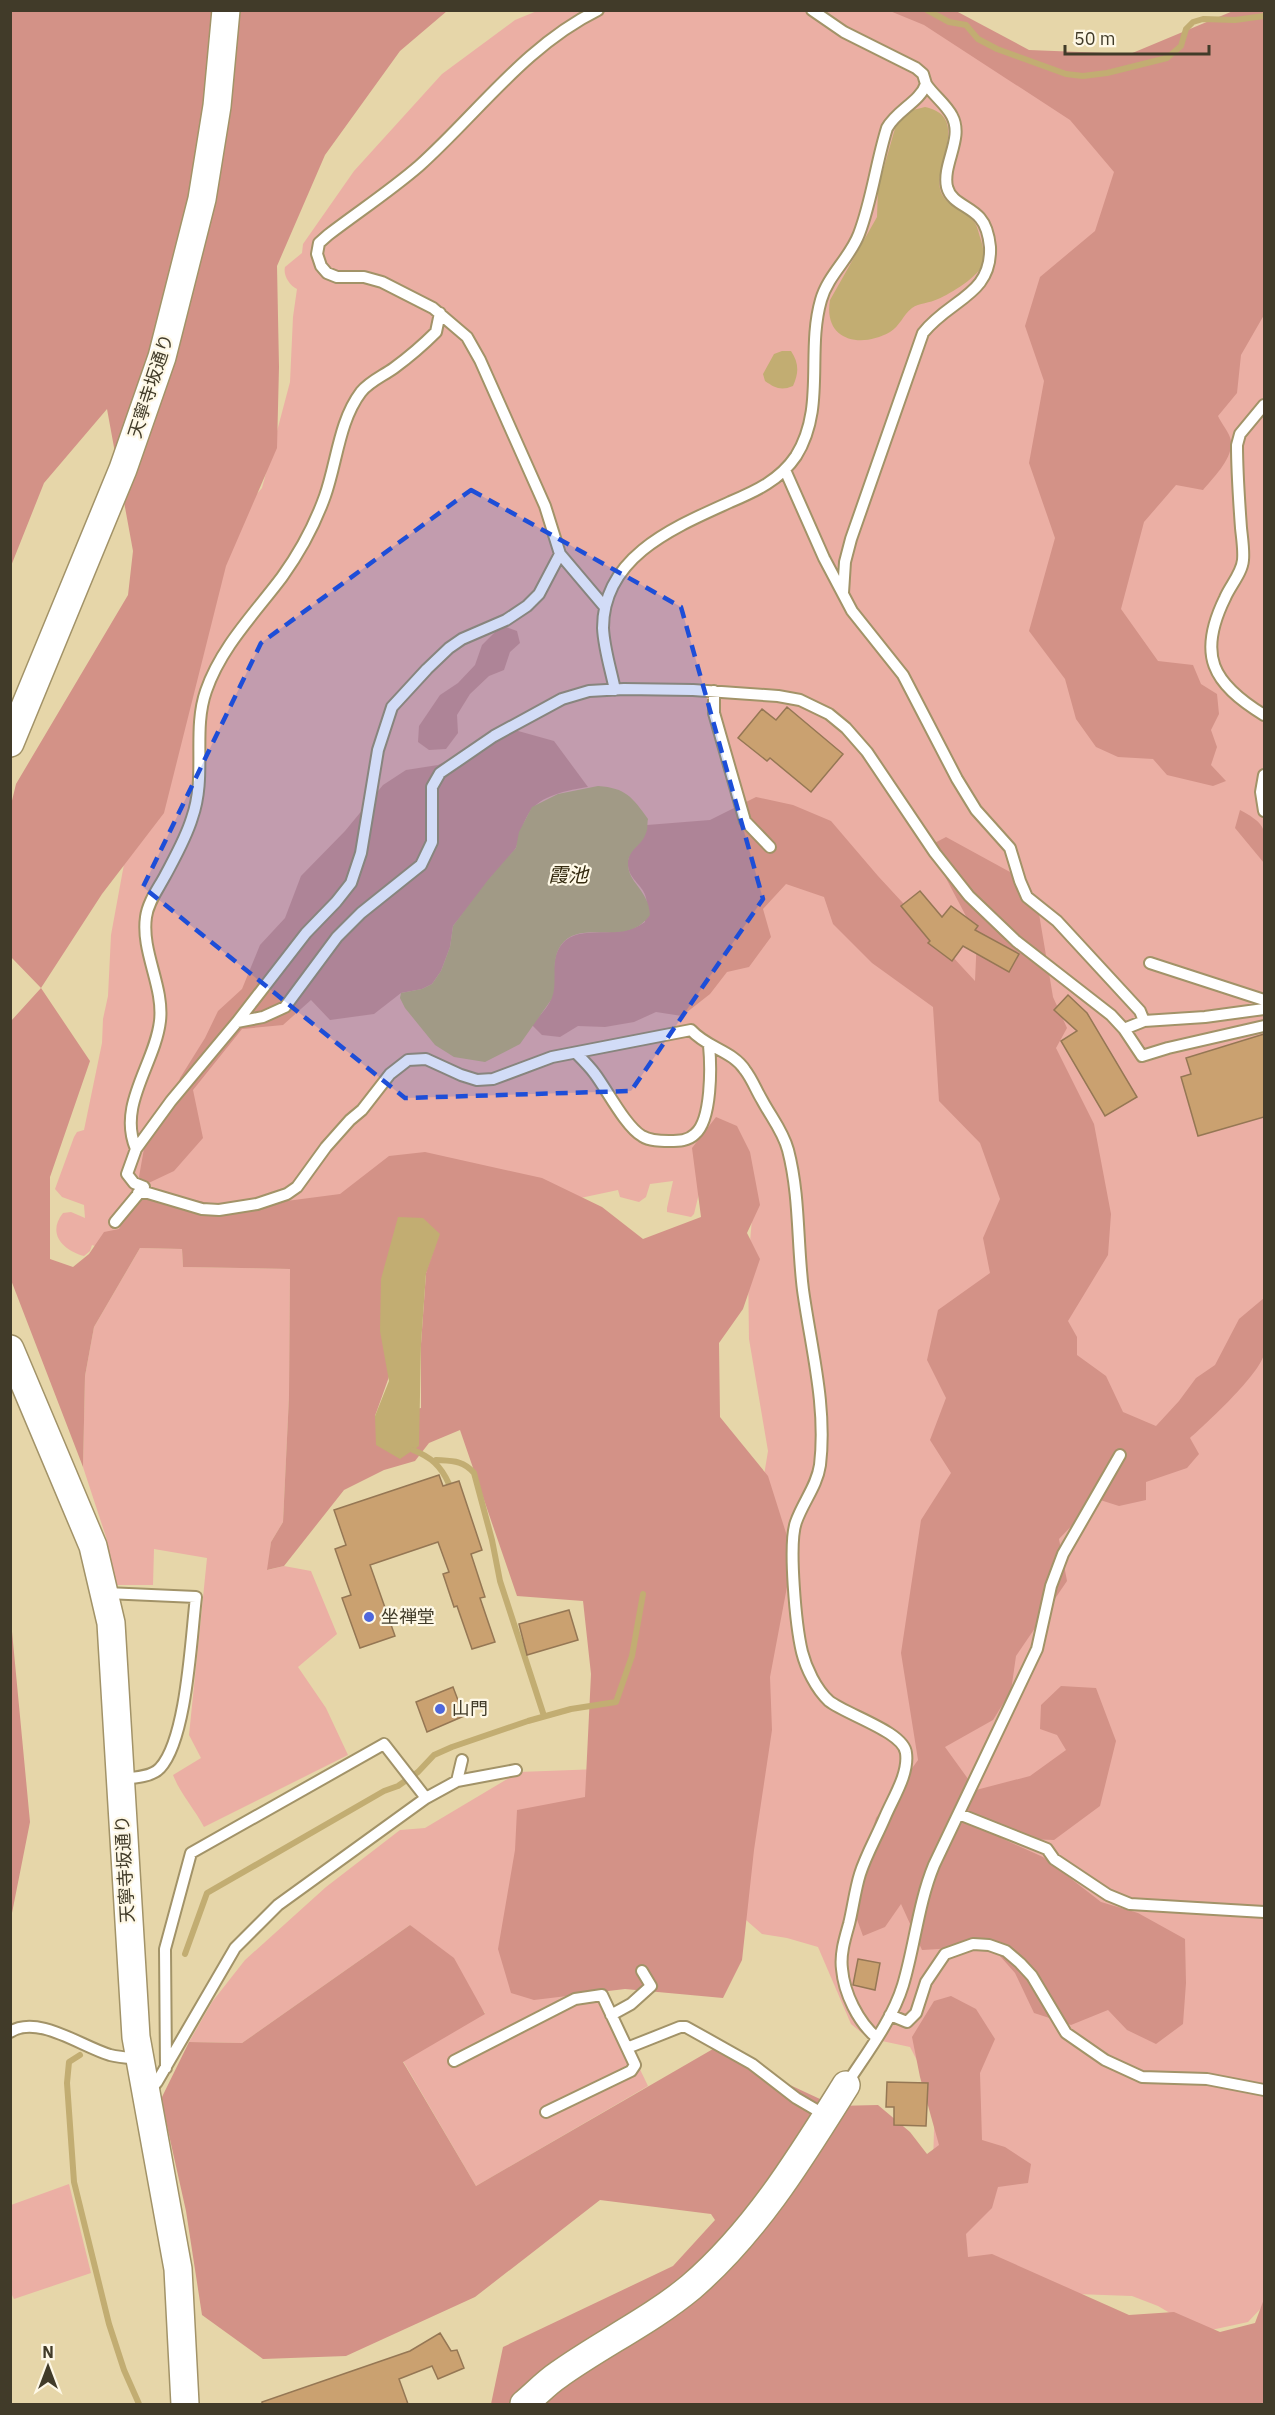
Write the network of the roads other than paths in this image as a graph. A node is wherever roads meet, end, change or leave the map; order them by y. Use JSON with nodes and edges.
{"nodes":[{"id":1,"x":226,"y":10,"type":"edge"},
{"id":2,"x":598,"y":10,"type":"edge"},
{"id":3,"x":812,"y":10,"type":"edge"},
{"id":4,"x":926,"y":84,"type":"junction"},
{"id":5,"x":440,"y":313,"type":"junction"},
{"id":6,"x":1264,"y":405,"type":"edge"},
{"id":7,"x":785,"y":470,"type":"junction"},
{"id":8,"x":560,"y":554,"type":"junction"},
{"id":9,"x":843,"y":596,"type":"junction"},
{"id":10,"x":604,"y":606,"type":"junction"},
{"id":11,"x":615,"y":690,"type":"junction"},
{"id":12,"x":714,"y":691,"type":"junction"},
{"id":13,"x":1264,"y":715,"type":"edge"},
{"id":14,"x":10,"y":743,"type":"edge"},
{"id":15,"x":1264,"y":776,"type":"edge"},
{"id":16,"x":1264,"y":811,"type":"edge"},
{"id":17,"x":770,"y":847,"type":"dead end"},
{"id":18,"x":1150,"y":963,"type":"dead end"},
{"id":19,"x":1264,"y":1000,"type":"edge"},
{"id":20,"x":1264,"y":1009,"type":"edge"},
{"id":21,"x":1144,"y":1021,"type":"junction"},
{"id":22,"x":237,"y":1022,"type":"junction"},
{"id":23,"x":1264,"y":1026,"type":"edge"},
{"id":24,"x":1124,"y":1029,"type":"junction"},
{"id":25,"x":709,"y":1046,"type":"junction"},
{"id":26,"x":577,"y":1053,"type":"junction"},
{"id":27,"x":136,"y":1149,"type":"junction"},
{"id":28,"x":138,"y":1193,"type":"junction"},
{"id":29,"x":115,"y":1222,"type":"dead end"},
{"id":30,"x":10,"y":1348,"type":"edge"},
{"id":31,"x":1120,"y":1455,"type":"dead end"},
{"id":32,"x":105,"y":1593,"type":"junction"},
{"id":33,"x":462,"y":1760,"type":"dead end"},
{"id":34,"x":516,"y":1770,"type":"dead end"},
{"id":35,"x":121,"y":1779,"type":"junction"},
{"id":36,"x":457,"y":1781,"type":"junction"},
{"id":37,"x":426,"y":1798,"type":"junction"},
{"id":38,"x":959,"y":1814,"type":"junction"},
{"id":39,"x":1264,"y":1912,"type":"edge"},
{"id":40,"x":642,"y":1971,"type":"dead end"},
{"id":41,"x":890,"y":2014,"type":"junction"},
{"id":42,"x":612,"y":2015,"type":"junction"},
{"id":43,"x":10,"y":2032,"type":"edge"},
{"id":44,"x":877,"y":2038,"type":"junction"},
{"id":45,"x":627,"y":2048,"type":"junction"},
{"id":46,"x":139,"y":2060,"type":"junction"},
{"id":47,"x":454,"y":2061,"type":"dead end"},
{"id":48,"x":166,"y":2068,"type":"junction"},
{"id":49,"x":846,"y":2085,"type":"joint"},
{"id":50,"x":1264,"y":2090,"type":"edge"},
{"id":51,"x":145,"y":2095,"type":"junction"},
{"id":52,"x":546,"y":2112,"type":"dead end"},
{"id":53,"x":826,"y":2116,"type":"junction"},
{"id":54,"x":185,"y":2404,"type":"edge"},
{"id":55,"x":524,"y":2404,"type":"edge"}],
"edges":[{"from":1,"to":14,"type":"street","name":"天寧寺坂通り"},
{"from":2,"to":5,"type":"lane"},
{"from":3,"to":4,"type":"lane"},
{"from":4,"to":7,"type":"lane"},
{"from":4,"to":9,"type":"lane"},
{"from":5,"to":8,"type":"lane"},
{"from":5,"to":27,"type":"lane"},
{"from":6,"to":13,"type":"lane"},
{"from":7,"to":9,"type":"lane"},
{"from":7,"to":10,"type":"lane"},
{"from":8,"to":10,"type":"lane"},
{"from":8,"to":22,"type":"lane"},
{"from":9,"to":21,"type":"lane"},
{"from":10,"to":11,"type":"lane"},
{"from":11,"to":12,"type":"lane"},
{"from":11,"to":22,"type":"lane"},
{"from":12,"to":17,"type":"lane"},
{"from":12,"to":24,"type":"lane"},
{"from":15,"to":16,"type":"lane"},
{"from":18,"to":19,"type":"lane"},
{"from":20,"to":21,"type":"lane"},
{"from":21,"to":24,"type":"lane"},
{"from":22,"to":27,"type":"lane"},
{"from":23,"to":24,"type":"lane"},
{"from":25,"to":26,"type":"lane"},
{"from":25,"to":26,"type":"lane"},
{"from":25,"to":44,"type":"lane"},
{"from":26,"to":28,"type":"lane"},
{"from":27,"to":28,"type":"lane"},
{"from":28,"to":29,"type":"lane"},
{"from":30,"to":32,"type":"street","name":"天寧寺坂通り"},
{"from":31,"to":38,"type":"lane"},
{"from":32,"to":35,"type":"street","name":"天寧寺坂通り"},
{"from":32,"to":35,"type":"lane"},
{"from":33,"to":36,"type":"lane"},
{"from":34,"to":36,"type":"lane"},
{"from":35,"to":46,"type":"street","name":"天寧寺坂通り"},
{"from":36,"to":37,"type":"lane"},
{"from":37,"to":48,"type":"lane"},
{"from":37,"to":48,"type":"lane"},
{"from":38,"to":39,"type":"lane"},
{"from":38,"to":41,"type":"lane"},
{"from":40,"to":42,"type":"lane"},
{"from":41,"to":44,"type":"lane"},
{"from":41,"to":50,"type":"lane"},
{"from":42,"to":45,"type":"lane"},
{"from":42,"to":47,"type":"lane"},
{"from":43,"to":46,"type":"lane"},
{"from":44,"to":49,"type":"lane"},
{"from":45,"to":52,"type":"lane"},
{"from":45,"to":53,"type":"lane"},
{"from":46,"to":51,"type":"street","name":"天寧寺坂通り"},
{"from":48,"to":51,"type":"lane"},
{"from":49,"to":53,"type":"street"},
{"from":51,"to":54,"type":"street","name":"天寧寺坂通り"},
{"from":53,"to":55,"type":"street"}]}
